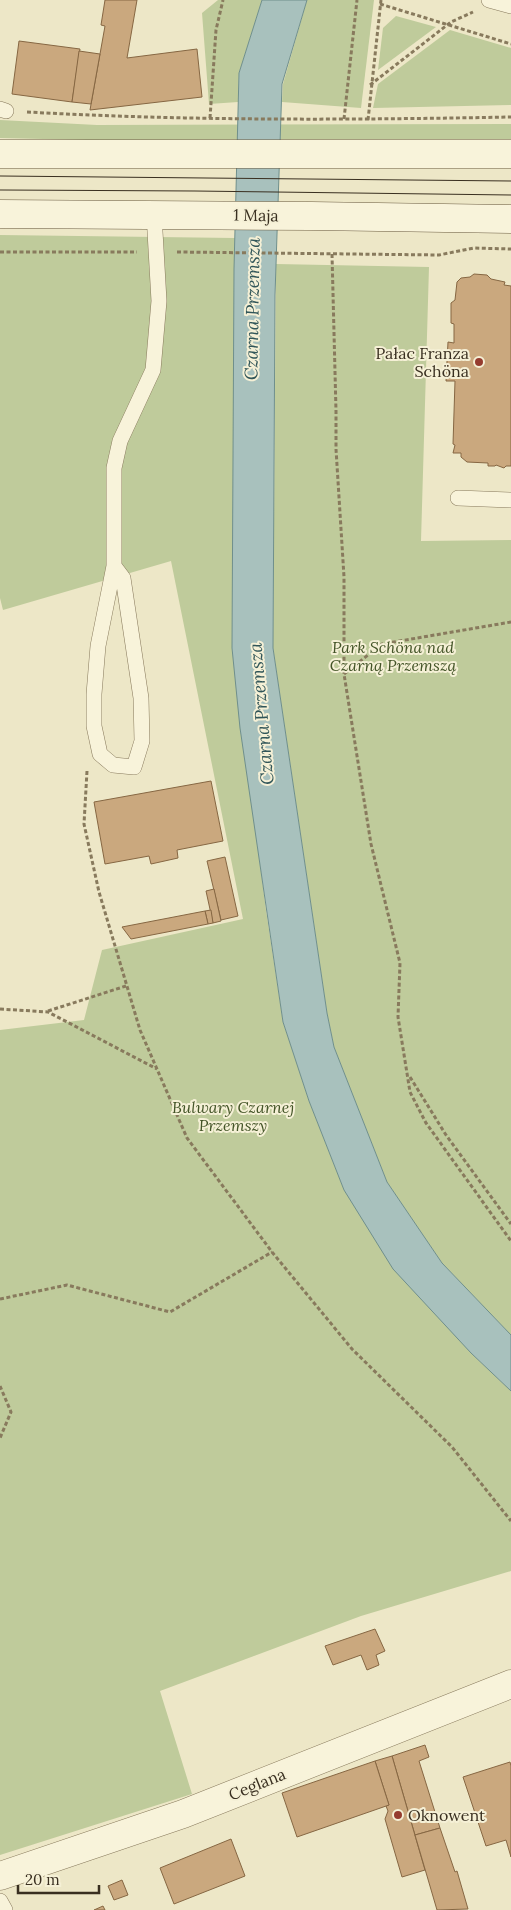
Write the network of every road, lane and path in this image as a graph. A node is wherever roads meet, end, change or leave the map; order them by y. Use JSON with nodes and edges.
{"nodes":[{"id":1,"x":222,"y":0,"type":"edge"},
{"id":2,"x":358,"y":0,"type":"edge"},
{"id":3,"x":492,"y":1,"type":"edge"},
{"id":4,"x":380,"y":2,"type":"edge"},
{"id":5,"x":511,"y":6,"type":"edge"},
{"id":6,"x":447,"y":25,"type":"junction"},
{"id":7,"x":511,"y":44,"type":"edge"},
{"id":8,"x":370,"y":85,"type":"junction"},
{"id":9,"x":3,"y":110,"type":"edge"},
{"id":10,"x":511,"y":117,"type":"edge"},
{"id":11,"x":210,"y":118,"type":"junction"},
{"id":12,"x":344,"y":119,"type":"junction"},
{"id":13,"x":368,"y":120,"type":"junction"},
{"id":14,"x":0,"y":154,"type":"edge"},
{"id":15,"x":511,"y":154,"type":"edge"},
{"id":16,"x":0,"y":214,"type":"edge"},
{"id":17,"x":154,"y":214,"type":"junction"},
{"id":18,"x":511,"y":219,"type":"edge"},
{"id":19,"x":511,"y":249,"type":"edge"},
{"id":20,"x":0,"y":252,"type":"edge"},
{"id":21,"x":142,"y":252,"type":"dead end"},
{"id":22,"x":176,"y":252,"type":"dead end"},
{"id":23,"x":332,"y":254,"type":"junction"},
{"id":24,"x":458,"y":498,"type":"dead end"},
{"id":25,"x":511,"y":500,"type":"edge"},
{"id":26,"x":114,"y":566,"type":"junction"},
{"id":27,"x":511,"y":622,"type":"edge"},
{"id":28,"x":344,"y":674,"type":"junction"},
{"id":29,"x":87,"y":770,"type":"dead end"},
{"id":30,"x":126,"y":986,"type":"junction"},
{"id":31,"x":0,"y":1009,"type":"edge"},
{"id":32,"x":48,"y":1012,"type":"junction"},
{"id":33,"x":157,"y":1070,"type":"junction"},
{"id":34,"x":408,"y":1071,"type":"junction"},
{"id":35,"x":511,"y":1224,"type":"edge"},
{"id":36,"x":511,"y":1241,"type":"edge"},
{"id":37,"x":272,"y":1252,"type":"junction"},
{"id":38,"x":0,"y":1299,"type":"edge"},
{"id":39,"x":0,"y":1386,"type":"edge"},
{"id":40,"x":0,"y":1438,"type":"edge"},
{"id":41,"x":511,"y":1520,"type":"edge"},
{"id":42,"x":511,"y":1684,"type":"edge"},
{"id":43,"x":0,"y":1876,"type":"edge"},
{"id":44,"x":0,"y":1901,"type":"edge"},
{"id":45,"x":5,"y":1910,"type":"edge"}],
"edges":[{"from":1,"to":11,"type":"path"},
{"from":2,"to":12,"type":"path"},
{"from":3,"to":5,"type":"lane"},
{"from":3,"to":6,"type":"path"},
{"from":4,"to":6,"type":"path"},
{"from":4,"to":8,"type":"path"},
{"from":6,"to":7,"type":"path"},
{"from":6,"to":8,"type":"path"},
{"from":8,"to":13,"type":"path"},
{"from":9,"to":11,"type":"path"},
{"from":10,"to":13,"type":"path"},
{"from":11,"to":12,"type":"path"},
{"from":12,"to":13,"type":"path"},
{"from":14,"to":15,"type":"main road"},
{"from":16,"to":17,"type":"main road","name":"1 Maja"},
{"from":17,"to":18,"type":"main road","name":"1 Maja"},
{"from":17,"to":26,"type":"lane"},
{"from":19,"to":23,"type":"path"},
{"from":20,"to":21,"type":"path"},
{"from":22,"to":23,"type":"path"},
{"from":23,"to":28,"type":"path"},
{"from":24,"to":25,"type":"lane"},
{"from":26,"to":26,"type":"lane"},
{"from":27,"to":28,"type":"path"},
{"from":28,"to":34,"type":"path"},
{"from":29,"to":30,"type":"path"},
{"from":30,"to":32,"type":"path"},
{"from":30,"to":33,"type":"path"},
{"from":31,"to":32,"type":"path"},
{"from":32,"to":33,"type":"path"},
{"from":33,"to":37,"type":"path"},
{"from":34,"to":35,"type":"path"},
{"from":34,"to":36,"type":"path"},
{"from":37,"to":38,"type":"path"},
{"from":37,"to":41,"type":"path"},
{"from":39,"to":40,"type":"path"},
{"from":42,"to":43,"type":"main road","name":"Ceglana"},
{"from":44,"to":45,"type":"lane"}]}
